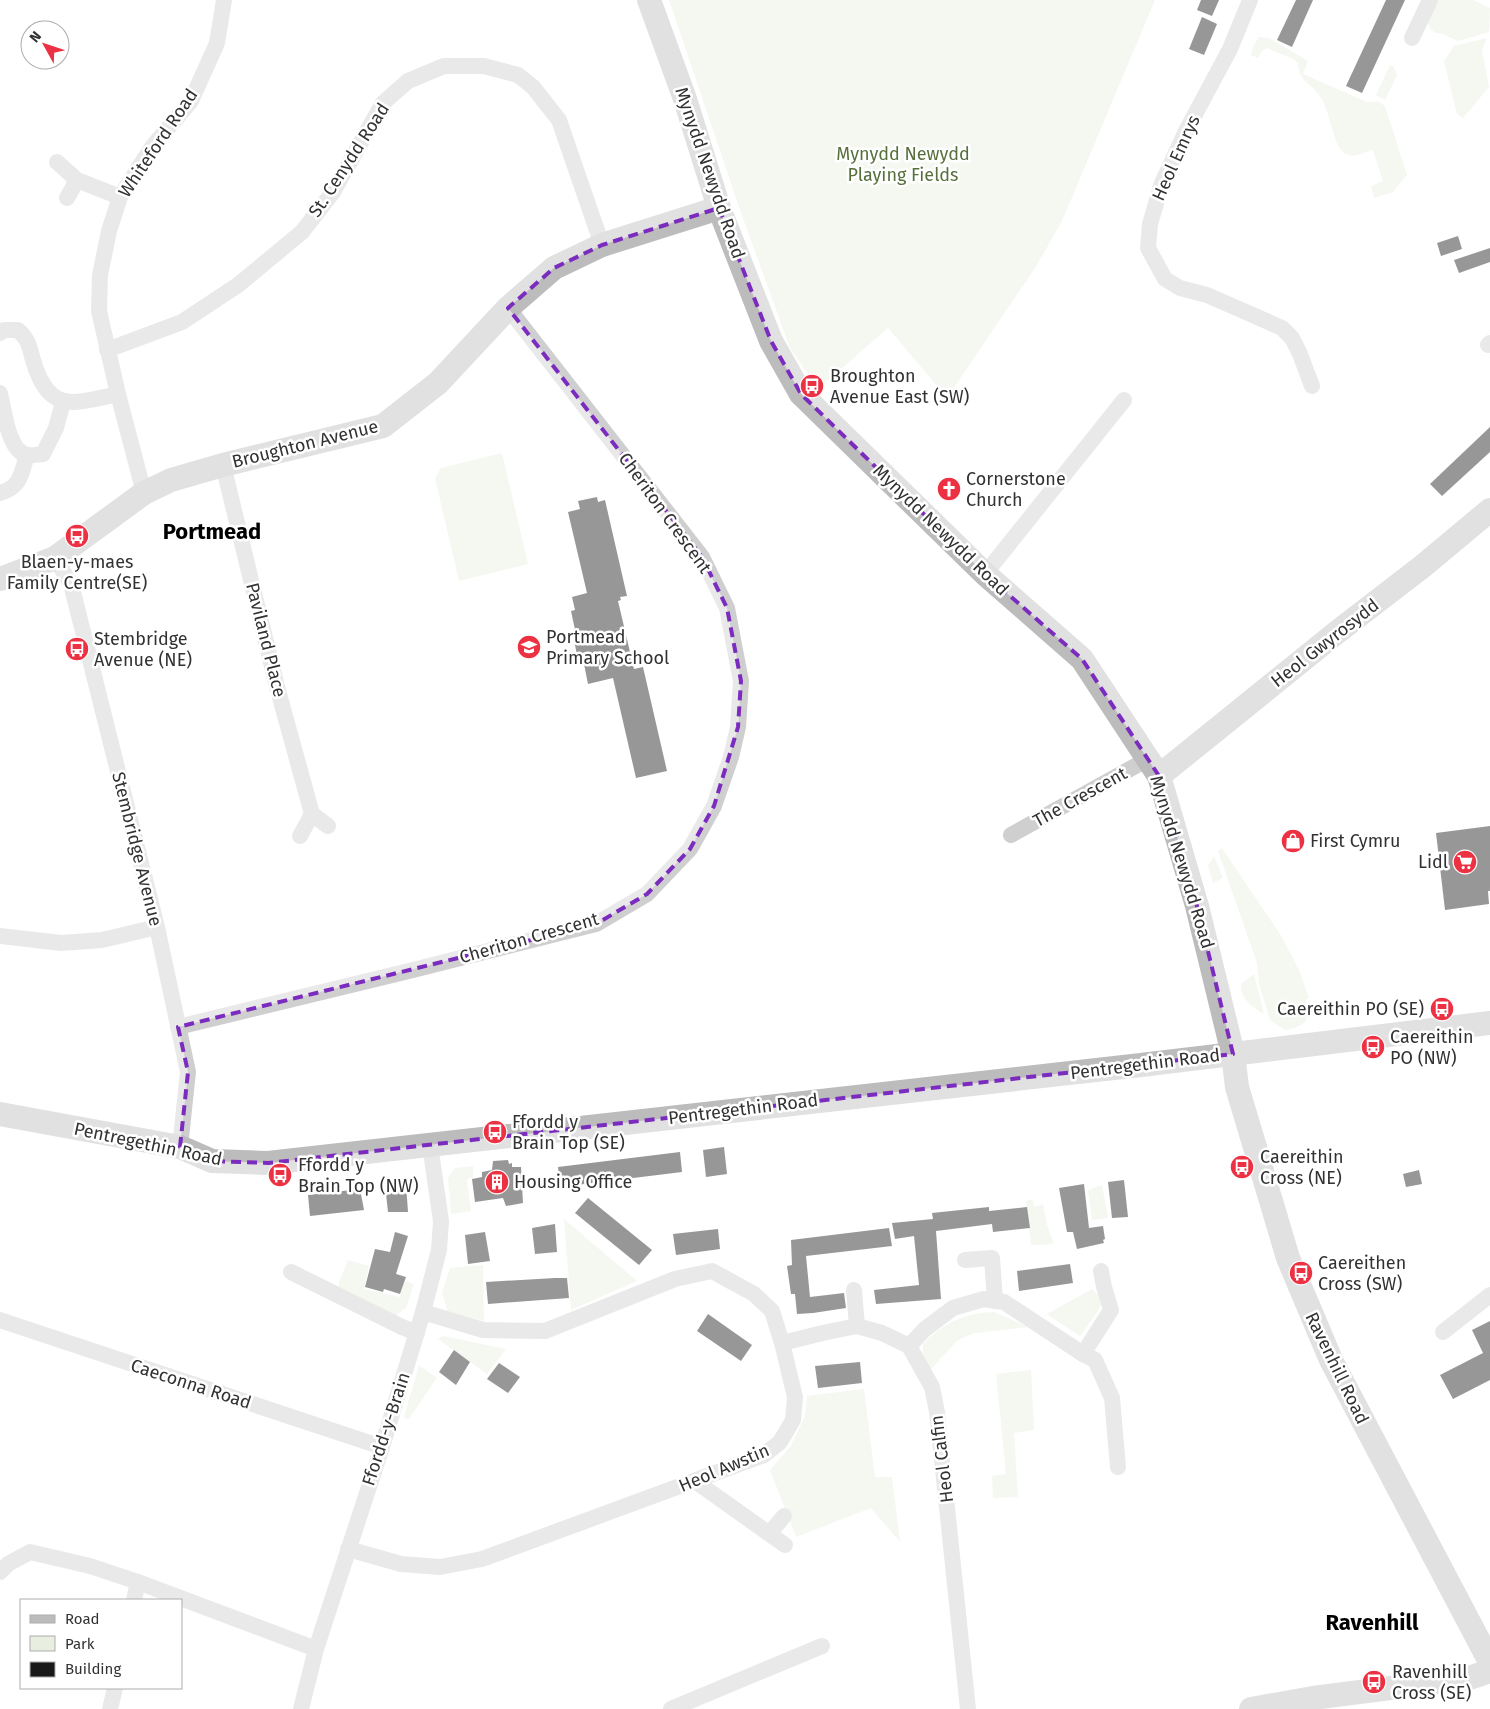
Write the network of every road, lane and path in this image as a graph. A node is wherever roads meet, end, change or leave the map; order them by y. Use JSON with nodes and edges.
{"nodes":[{"id":1,"x":224,"y":0,"type":"edge"},
{"id":2,"x":649,"y":0,"type":"edge"},
{"id":3,"x":1250,"y":0,"type":"edge"},
{"id":4,"x":1430,"y":0,"type":"edge"},
{"id":5,"x":1412,"y":38,"type":"dead end"},
{"id":6,"x":57,"y":162,"type":"dead end"},
{"id":7,"x":77,"y":180,"type":"junction"},
{"id":8,"x":120,"y":197,"type":"junction"},
{"id":9,"x":67,"y":198,"type":"dead end"},
{"id":10,"x":719,"y":208,"type":"junction"},
{"id":11,"x":602,"y":245,"type":"junction"},
{"id":12,"x":508,"y":308,"type":"junction"},
{"id":13,"x":0,"y":333,"type":"edge"},
{"id":14,"x":107,"y":350,"type":"junction"},
{"id":15,"x":1312,"y":386,"type":"dead end"},
{"id":16,"x":0,"y":393,"type":"edge"},
{"id":17,"x":118,"y":394,"type":"junction"},
{"id":18,"x":1124,"y":400,"type":"dead end"},
{"id":19,"x":63,"y":402,"type":"junction"},
{"id":20,"x":27,"y":456,"type":"junction"},
{"id":21,"x":223,"y":465,"type":"junction"},
{"id":22,"x":0,"y":493,"type":"edge"},
{"id":23,"x":144,"y":493,"type":"junction"},
{"id":24,"x":1490,"y":510,"type":"edge"},
{"id":25,"x":55,"y":558,"type":"junction"},
{"id":26,"x":985,"y":574,"type":"junction"},
{"id":27,"x":0,"y":579,"type":"edge"},
{"id":28,"x":1153,"y":768,"type":"junction"},
{"id":29,"x":312,"y":814,"type":"junction"},
{"id":30,"x":328,"y":826,"type":"dead end"},
{"id":31,"x":1012,"y":835,"type":"dead end"},
{"id":32,"x":300,"y":836,"type":"dead end"},
{"id":33,"x":157,"y":927,"type":"junction"},
{"id":34,"x":0,"y":936,"type":"edge"},
{"id":35,"x":1490,"y":1023,"type":"edge"},
{"id":36,"x":178,"y":1027,"type":"junction"},
{"id":37,"x":1233,"y":1054,"type":"junction"},
{"id":38,"x":0,"y":1114,"type":"edge"},
{"id":39,"x":430,"y":1144,"type":"junction"},
{"id":40,"x":180,"y":1147,"type":"junction"},
{"id":41,"x":965,"y":1260,"type":"dead end"},
{"id":42,"x":1101,"y":1271,"type":"dead end"},
{"id":43,"x":291,"y":1272,"type":"dead end"},
{"id":44,"x":854,"y":1290,"type":"dead end"},
{"id":45,"x":1490,"y":1295,"type":"edge"},
{"id":46,"x":995,"y":1301,"type":"junction"},
{"id":47,"x":423,"y":1312,"type":"junction"},
{"id":48,"x":0,"y":1320,"type":"edge"},
{"id":49,"x":857,"y":1326,"type":"junction"},
{"id":50,"x":417,"y":1332,"type":"junction"},
{"id":51,"x":1443,"y":1332,"type":"dead end"},
{"id":52,"x":782,"y":1343,"type":"junction"},
{"id":53,"x":909,"y":1346,"type":"junction"},
{"id":54,"x":1083,"y":1354,"type":"junction"},
{"id":55,"x":382,"y":1447,"type":"junction"},
{"id":56,"x":1118,"y":1466,"type":"dead end"},
{"id":57,"x":695,"y":1481,"type":"junction"},
{"id":58,"x":784,"y":1516,"type":"dead end"},
{"id":59,"x":770,"y":1533,"type":"junction"},
{"id":60,"x":785,"y":1545,"type":"dead end"},
{"id":61,"x":348,"y":1548,"type":"junction"},
{"id":62,"x":0,"y":1572,"type":"edge"},
{"id":63,"x":138,"y":1582,"type":"junction"},
{"id":64,"x":134,"y":1599,"type":"edge"},
{"id":65,"x":822,"y":1646,"type":"dead end"},
{"id":66,"x":316,"y":1649,"type":"junction"},
{"id":67,"x":1490,"y":1662,"type":"edge"},
{"id":68,"x":1490,"y":1671,"type":"edge"},
{"id":69,"x":115,"y":1689,"type":"edge"},
{"id":70,"x":110,"y":1709,"type":"edge"},
{"id":71,"x":301,"y":1709,"type":"edge"},
{"id":72,"x":671,"y":1709,"type":"edge"},
{"id":73,"x":968,"y":1709,"type":"edge"},
{"id":74,"x":1251,"y":1709,"type":"edge"}],
"edges":[{"from":1,"to":8,"type":"street","name":"Whiteford Road"},
{"from":2,"to":10,"type":"street","name":"Mynydd Newydd Road"},
{"from":3,"to":15,"type":"street","name":"Heol Emrys"},
{"from":4,"to":5,"type":"street"},
{"from":6,"to":7,"type":"street"},
{"from":7,"to":8,"type":"street"},
{"from":7,"to":9,"type":"street"},
{"from":8,"to":14,"type":"street","name":"Whiteford Road"},
{"from":10,"to":11,"type":"street","name":"Broughton Avenue"},
{"from":10,"to":26,"type":"street","name":"Mynydd Newydd Road"},
{"from":11,"to":12,"type":"street","name":"Broughton Avenue"},
{"from":11,"to":14,"type":"street","name":"St. Cenydd Road"},
{"from":12,"to":21,"type":"street","name":"Broughton Avenue"},
{"from":12,"to":36,"type":"street","name":"Cheriton Crescent"},
{"from":13,"to":19,"type":"street"},
{"from":14,"to":17,"type":"street","name":"Whiteford Road"},
{"from":16,"to":20,"type":"street"},
{"from":17,"to":19,"type":"street"},
{"from":17,"to":23,"type":"street","name":"Whiteford Road"},
{"from":18,"to":26,"type":"street"},
{"from":19,"to":20,"type":"street"},
{"from":20,"to":22,"type":"street"},
{"from":21,"to":23,"type":"street","name":"Broughton Avenue"},
{"from":21,"to":29,"type":"street","name":"Paviland Place"},
{"from":23,"to":25,"type":"street","name":"Broughton Avenue"},
{"from":24,"to":28,"type":"street","name":"Heol Gwyrosydd"},
{"from":25,"to":27,"type":"street","name":"Broughton Avenue"},
{"from":25,"to":33,"type":"street","name":"Stembridge Avenue"},
{"from":26,"to":28,"type":"street","name":"Mynydd Newydd Road"},
{"from":28,"to":31,"type":"street","name":"The Crescent"},
{"from":28,"to":37,"type":"street","name":"Mynydd Newydd Road"},
{"from":29,"to":30,"type":"street"},
{"from":29,"to":32,"type":"street"},
{"from":33,"to":34,"type":"street"},
{"from":33,"to":36,"type":"street","name":"Stembridge Avenue"},
{"from":35,"to":37,"type":"street","name":"Pentregethin Road"},
{"from":36,"to":40,"type":"street","name":"Stembridge Avenue"},
{"from":37,"to":39,"type":"street","name":"Pentregethin Road"},
{"from":37,"to":67,"type":"street","name":"Ravenhill Road"},
{"from":38,"to":40,"type":"street","name":"Pentregethin Road"},
{"from":39,"to":40,"type":"street","name":"Pentregethin Road"},
{"from":39,"to":47,"type":"street","name":"Ffordd-y-Brain"},
{"from":41,"to":46,"type":"street"},
{"from":42,"to":54,"type":"street"},
{"from":43,"to":50,"type":"street"},
{"from":44,"to":49,"type":"street"},
{"from":45,"to":51,"type":"street"},
{"from":46,"to":53,"type":"street"},
{"from":46,"to":54,"type":"street"},
{"from":47,"to":50,"type":"street","name":"Ffordd-y-Brain"},
{"from":47,"to":52,"type":"street","name":"Heol Awstin"},
{"from":48,"to":55,"type":"street","name":"Caeconna Road"},
{"from":49,"to":52,"type":"street"},
{"from":49,"to":53,"type":"street"},
{"from":50,"to":55,"type":"street","name":"Ffordd-y-Brain"},
{"from":52,"to":57,"type":"street","name":"Heol Awstin"},
{"from":53,"to":73,"type":"street","name":"Heol Calfin"},
{"from":54,"to":56,"type":"street"},
{"from":55,"to":61,"type":"street","name":"Ffordd-y-Brain"},
{"from":57,"to":59,"type":"street"},
{"from":57,"to":61,"type":"street","name":"Heol Awstin"},
{"from":58,"to":59,"type":"street"},
{"from":59,"to":60,"type":"street"},
{"from":61,"to":66,"type":"street","name":"Ffordd-y-Brain"},
{"from":62,"to":63,"type":"street"},
{"from":63,"to":64,"type":"street"},
{"from":63,"to":66,"type":"street"},
{"from":65,"to":72,"type":"street"},
{"from":66,"to":71,"type":"street","name":"Ffordd-y-Brain"},
{"from":68,"to":74,"type":"street"},
{"from":69,"to":70,"type":"street"}]}
